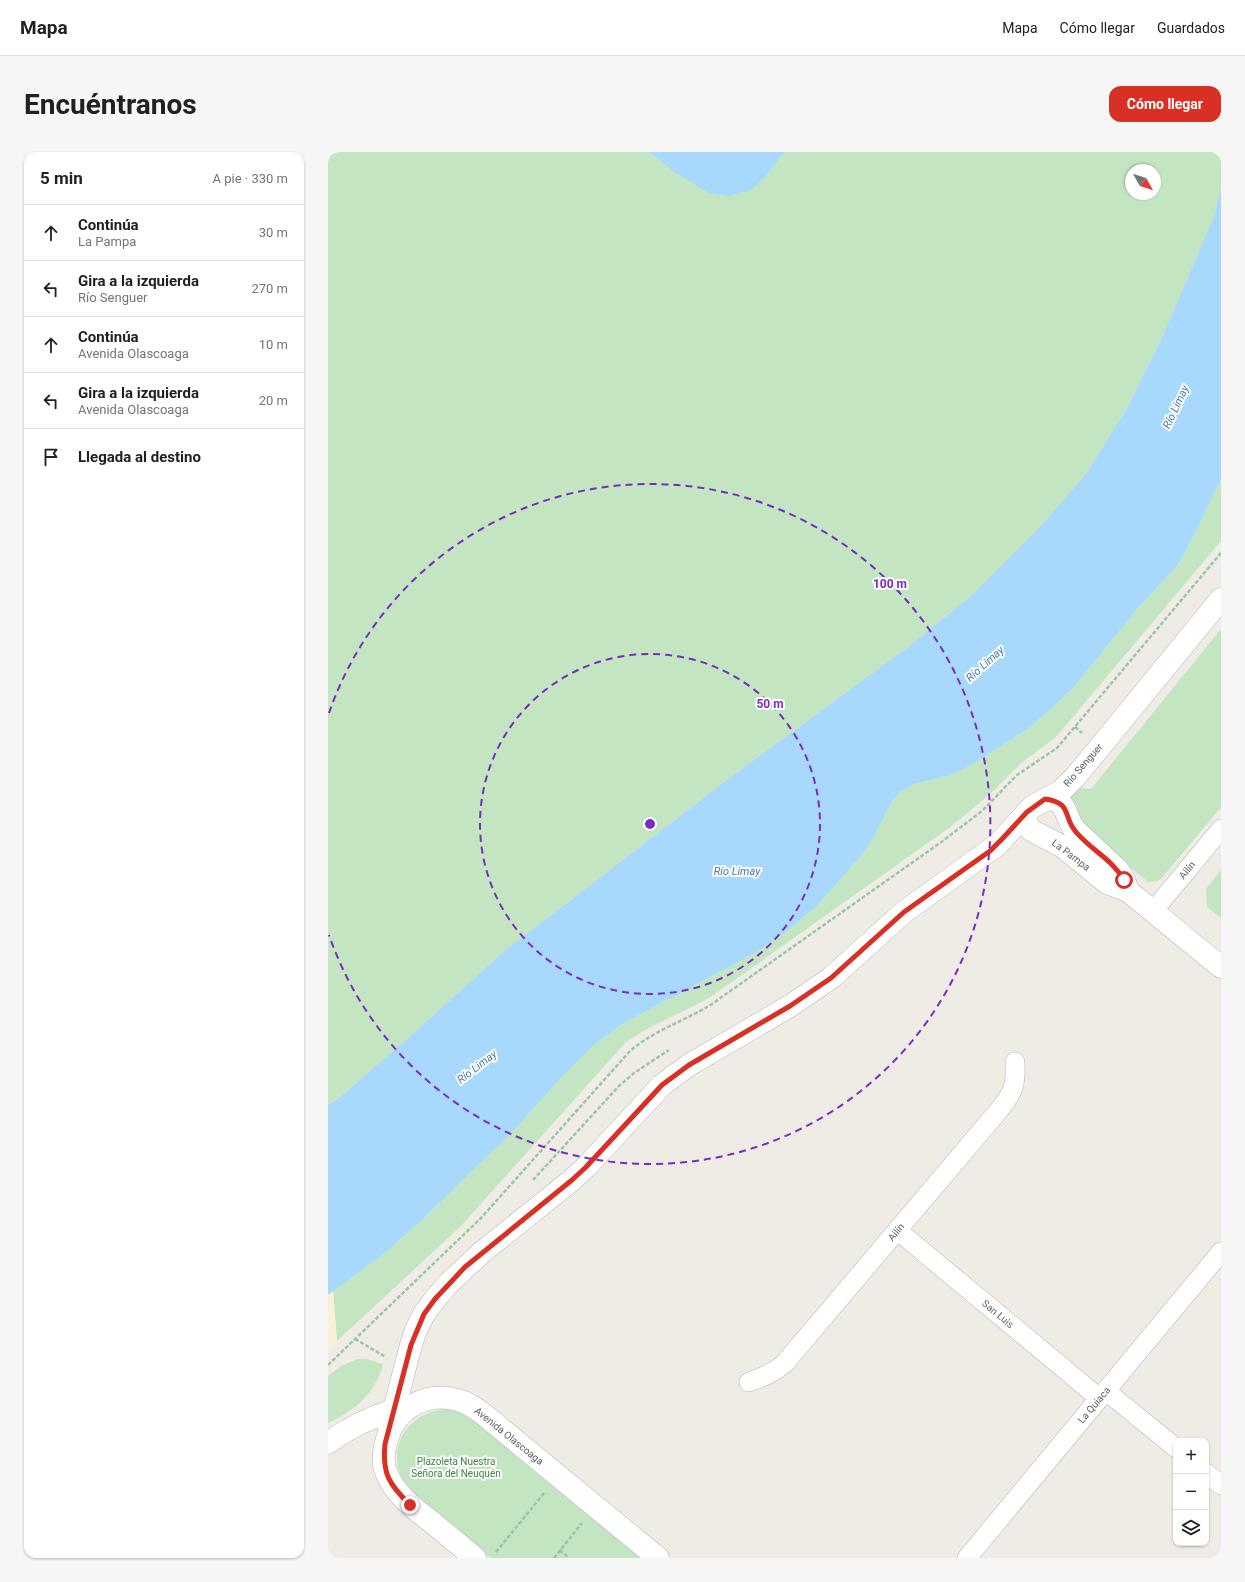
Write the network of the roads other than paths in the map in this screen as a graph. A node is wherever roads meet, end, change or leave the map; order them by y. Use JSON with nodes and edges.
{"nodes":[{"id":1,"x":1221,"y":599,"type":"edge"},
{"id":2,"x":1045,"y":799,"type":"junction"},
{"id":3,"x":1027,"y":812,"type":"junction"},
{"id":4,"x":1221,"y":829,"type":"edge"},
{"id":5,"x":1128,"y":891,"type":"junction"},
{"id":6,"x":1154,"y":911,"type":"junction"},
{"id":7,"x":1221,"y":966,"type":"edge"},
{"id":8,"x":1015,"y":1062,"type":"dead end"},
{"id":9,"x":898,"y":1230,"type":"junction"},
{"id":10,"x":1221,"y":1252,"type":"edge"},
{"id":11,"x":749,"y":1382,"type":"dead end"},
{"id":12,"x":1103,"y":1394,"type":"junction"},
{"id":13,"x":399,"y":1414,"type":"junction"},
{"id":14,"x":328,"y":1444,"type":"edge"},
{"id":15,"x":1173,"y":1446,"type":"edge"},
{"id":16,"x":1207,"y":1474,"type":"edge"},
{"id":17,"x":1221,"y":1485,"type":"edge"},
{"id":18,"x":485,"y":1556,"type":"edge"},
{"id":19,"x":658,"y":1558,"type":"edge"},
{"id":20,"x":967,"y":1558,"type":"edge"}],
"edges":[{"from":1,"to":2,"type":"main road","name":"Río Senguer"},
{"from":2,"to":3,"type":"main road","name":"Río Senguer"},
{"from":2,"to":5,"type":"main road","name":"La Pampa"},
{"from":3,"to":5,"type":"main road","name":"La Pampa"},
{"from":3,"to":13,"type":"main road","name":"Río Senguer"},
{"from":4,"to":6,"type":"street","name":"Ailín"},
{"from":5,"to":6,"type":"main road","name":"La Pampa"},
{"from":6,"to":7,"type":"main road","name":"La Pampa"},
{"from":8,"to":9,"type":"street","name":"Ailín"},
{"from":9,"to":11,"type":"street","name":"Ailín"},
{"from":9,"to":12,"type":"street","name":"San Luis"},
{"from":10,"to":12,"type":"street","name":"La Quiaca"},
{"from":12,"to":15,"type":"street","name":"San Luis"},
{"from":12,"to":20,"type":"street","name":"La Quiaca"},
{"from":13,"to":14,"type":"main road","name":"Avenida Olascoaga"},
{"from":13,"to":18,"type":"main road"},
{"from":13,"to":19,"type":"main road","name":"Avenida Olascoaga"},
{"from":16,"to":17,"type":"street"}]}
